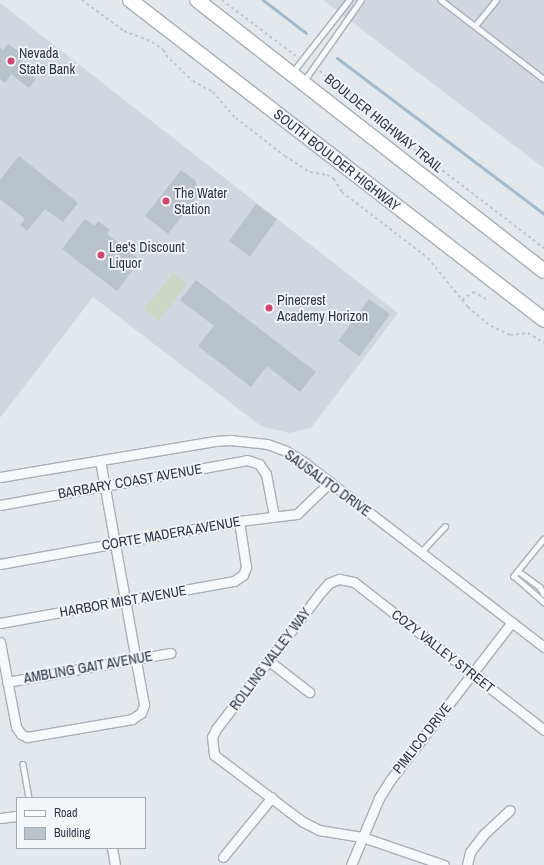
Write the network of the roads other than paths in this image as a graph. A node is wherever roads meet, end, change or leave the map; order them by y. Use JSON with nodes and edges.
{"nodes":[{"id":1,"x":130,"y":0,"type":"edge"},
{"id":2,"x":197,"y":0,"type":"edge"},
{"id":3,"x":348,"y":0,"type":"edge"},
{"id":4,"x":360,"y":0,"type":"edge"},
{"id":5,"x":441,"y":0,"type":"edge"},
{"id":6,"x":496,"y":0,"type":"edge"},
{"id":7,"x":475,"y":26,"type":"junction"},
{"id":8,"x":291,"y":73,"type":"junction"},
{"id":9,"x":544,"y":79,"type":"edge"},
{"id":10,"x":303,"y":82,"type":"junction"},
{"id":11,"x":544,"y":271,"type":"edge"},
{"id":12,"x":544,"y":320,"type":"edge"},
{"id":13,"x":100,"y":461,"type":"junction"},
{"id":14,"x":0,"y":477,"type":"edge"},
{"id":15,"x":330,"y":482,"type":"junction"},
{"id":16,"x":105,"y":485,"type":"junction"},
{"id":17,"x":0,"y":505,"type":"edge"},
{"id":18,"x":274,"y":516,"type":"junction"},
{"id":19,"x":238,"y":521,"type":"junction"},
{"id":20,"x":445,"y":526,"type":"dead end"},
{"id":21,"x":544,"y":539,"type":"edge"},
{"id":22,"x":115,"y":543,"type":"junction"},
{"id":23,"x":421,"y":552,"type":"junction"},
{"id":24,"x":0,"y":564,"type":"edge"},
{"id":25,"x":518,"y":571,"type":"junction"},
{"id":26,"x":339,"y":579,"type":"joint"},
{"id":27,"x":544,"y":594,"type":"edge"},
{"id":28,"x":125,"y":601,"type":"junction"},
{"id":29,"x":544,"y":602,"type":"edge"},
{"id":30,"x":512,"y":622,"type":"junction"},
{"id":31,"x":0,"y":623,"type":"edge"},
{"id":32,"x":0,"y":642,"type":"edge"},
{"id":33,"x":544,"y":647,"type":"edge"},
{"id":34,"x":170,"y":653,"type":"dead end"},
{"id":35,"x":136,"y":659,"type":"junction"},
{"id":36,"x":269,"y":661,"type":"junction"},
{"id":37,"x":472,"y":674,"type":"junction"},
{"id":38,"x":7,"y":682,"type":"junction"},
{"id":39,"x":309,"y":692,"type":"dead end"},
{"id":40,"x":544,"y":730,"type":"edge"},
{"id":41,"x":23,"y":764,"type":"dead end"},
{"id":42,"x":29,"y":797,"type":"edge"},
{"id":43,"x":272,"y":797,"type":"junction"},
{"id":44,"x":510,"y":810,"type":"dead end"},
{"id":45,"x":16,"y":816,"type":"edge"},
{"id":46,"x":0,"y":818,"type":"edge"},
{"id":47,"x":362,"y":837,"type":"junction"},
{"id":48,"x":112,"y":849,"type":"edge"},
{"id":49,"x":223,"y":857,"type":"dead end"},
{"id":50,"x":115,"y":865,"type":"edge"},
{"id":51,"x":351,"y":865,"type":"edge"},
{"id":52,"x":444,"y":865,"type":"edge"},
{"id":53,"x":467,"y":865,"type":"edge"}],
"edges":[{"from":1,"to":12,"type":"main road","name":"SOUTH BOULDER HIGHWAY"},
{"from":2,"to":8,"type":"main road"},
{"from":3,"to":8,"type":"lane"},
{"from":4,"to":10,"type":"lane"},
{"from":5,"to":7,"type":"lane"},
{"from":6,"to":7,"type":"lane"},
{"from":7,"to":9,"type":"lane"},
{"from":8,"to":10,"type":"main road"},
{"from":10,"to":11,"type":"main road"},
{"from":13,"to":14,"type":"street","name":"SAUSALITO DRIVE"},
{"from":13,"to":15,"type":"street","name":"SAUSALITO DRIVE"},
{"from":13,"to":16,"type":"street"},
{"from":15,"to":18,"type":"street","name":"CORTE MADERA AVENUE"},
{"from":15,"to":23,"type":"street","name":"SAUSALITO DRIVE"},
{"from":16,"to":17,"type":"street","name":"BARBARY COAST AVENUE"},
{"from":16,"to":18,"type":"street","name":"BARBARY COAST AVENUE"},
{"from":16,"to":22,"type":"street"},
{"from":18,"to":19,"type":"street","name":"CORTE MADERA AVENUE"},
{"from":19,"to":22,"type":"street","name":"CORTE MADERA AVENUE"},
{"from":19,"to":28,"type":"street","name":"HARBOR MIST AVENUE"},
{"from":20,"to":23,"type":"lane"},
{"from":21,"to":25,"type":"lane"},
{"from":22,"to":24,"type":"street","name":"CORTE MADERA AVENUE"},
{"from":22,"to":28,"type":"street"},
{"from":23,"to":30,"type":"street","name":"SAUSALITO DRIVE"},
{"from":25,"to":27,"type":"lane"},
{"from":25,"to":29,"type":"lane"},
{"from":26,"to":36,"type":"street","name":"ROLLING VALLEY WAY"},
{"from":26,"to":37,"type":"street","name":"COZY VALLEY STREET"},
{"from":28,"to":31,"type":"street","name":"HARBOR MIST AVENUE"},
{"from":28,"to":35,"type":"street"},
{"from":30,"to":33,"type":"street","name":"SAUSALITO DRIVE"},
{"from":30,"to":37,"type":"street","name":"PIMLICO DRIVE"},
{"from":32,"to":38,"type":"street"},
{"from":34,"to":35,"type":"street","name":"AMBLING GAIT AVENUE"},
{"from":35,"to":38,"type":"street","name":"AMBLING GAIT AVENUE"},
{"from":35,"to":38,"type":"street"},
{"from":36,"to":39,"type":"street"},
{"from":36,"to":43,"type":"street","name":"ROLLING VALLEY WAY"},
{"from":37,"to":40,"type":"street","name":"COZY VALLEY STREET"},
{"from":37,"to":47,"type":"street","name":"PIMLICO DRIVE"},
{"from":41,"to":42,"type":"lane"},
{"from":43,"to":47,"type":"street"},
{"from":43,"to":49,"type":"street"},
{"from":44,"to":53,"type":"street"},
{"from":45,"to":46,"type":"street"},
{"from":47,"to":51,"type":"street","name":"PIMLICO DRIVE"},
{"from":47,"to":52,"type":"street"},
{"from":48,"to":50,"type":"street"}]}
